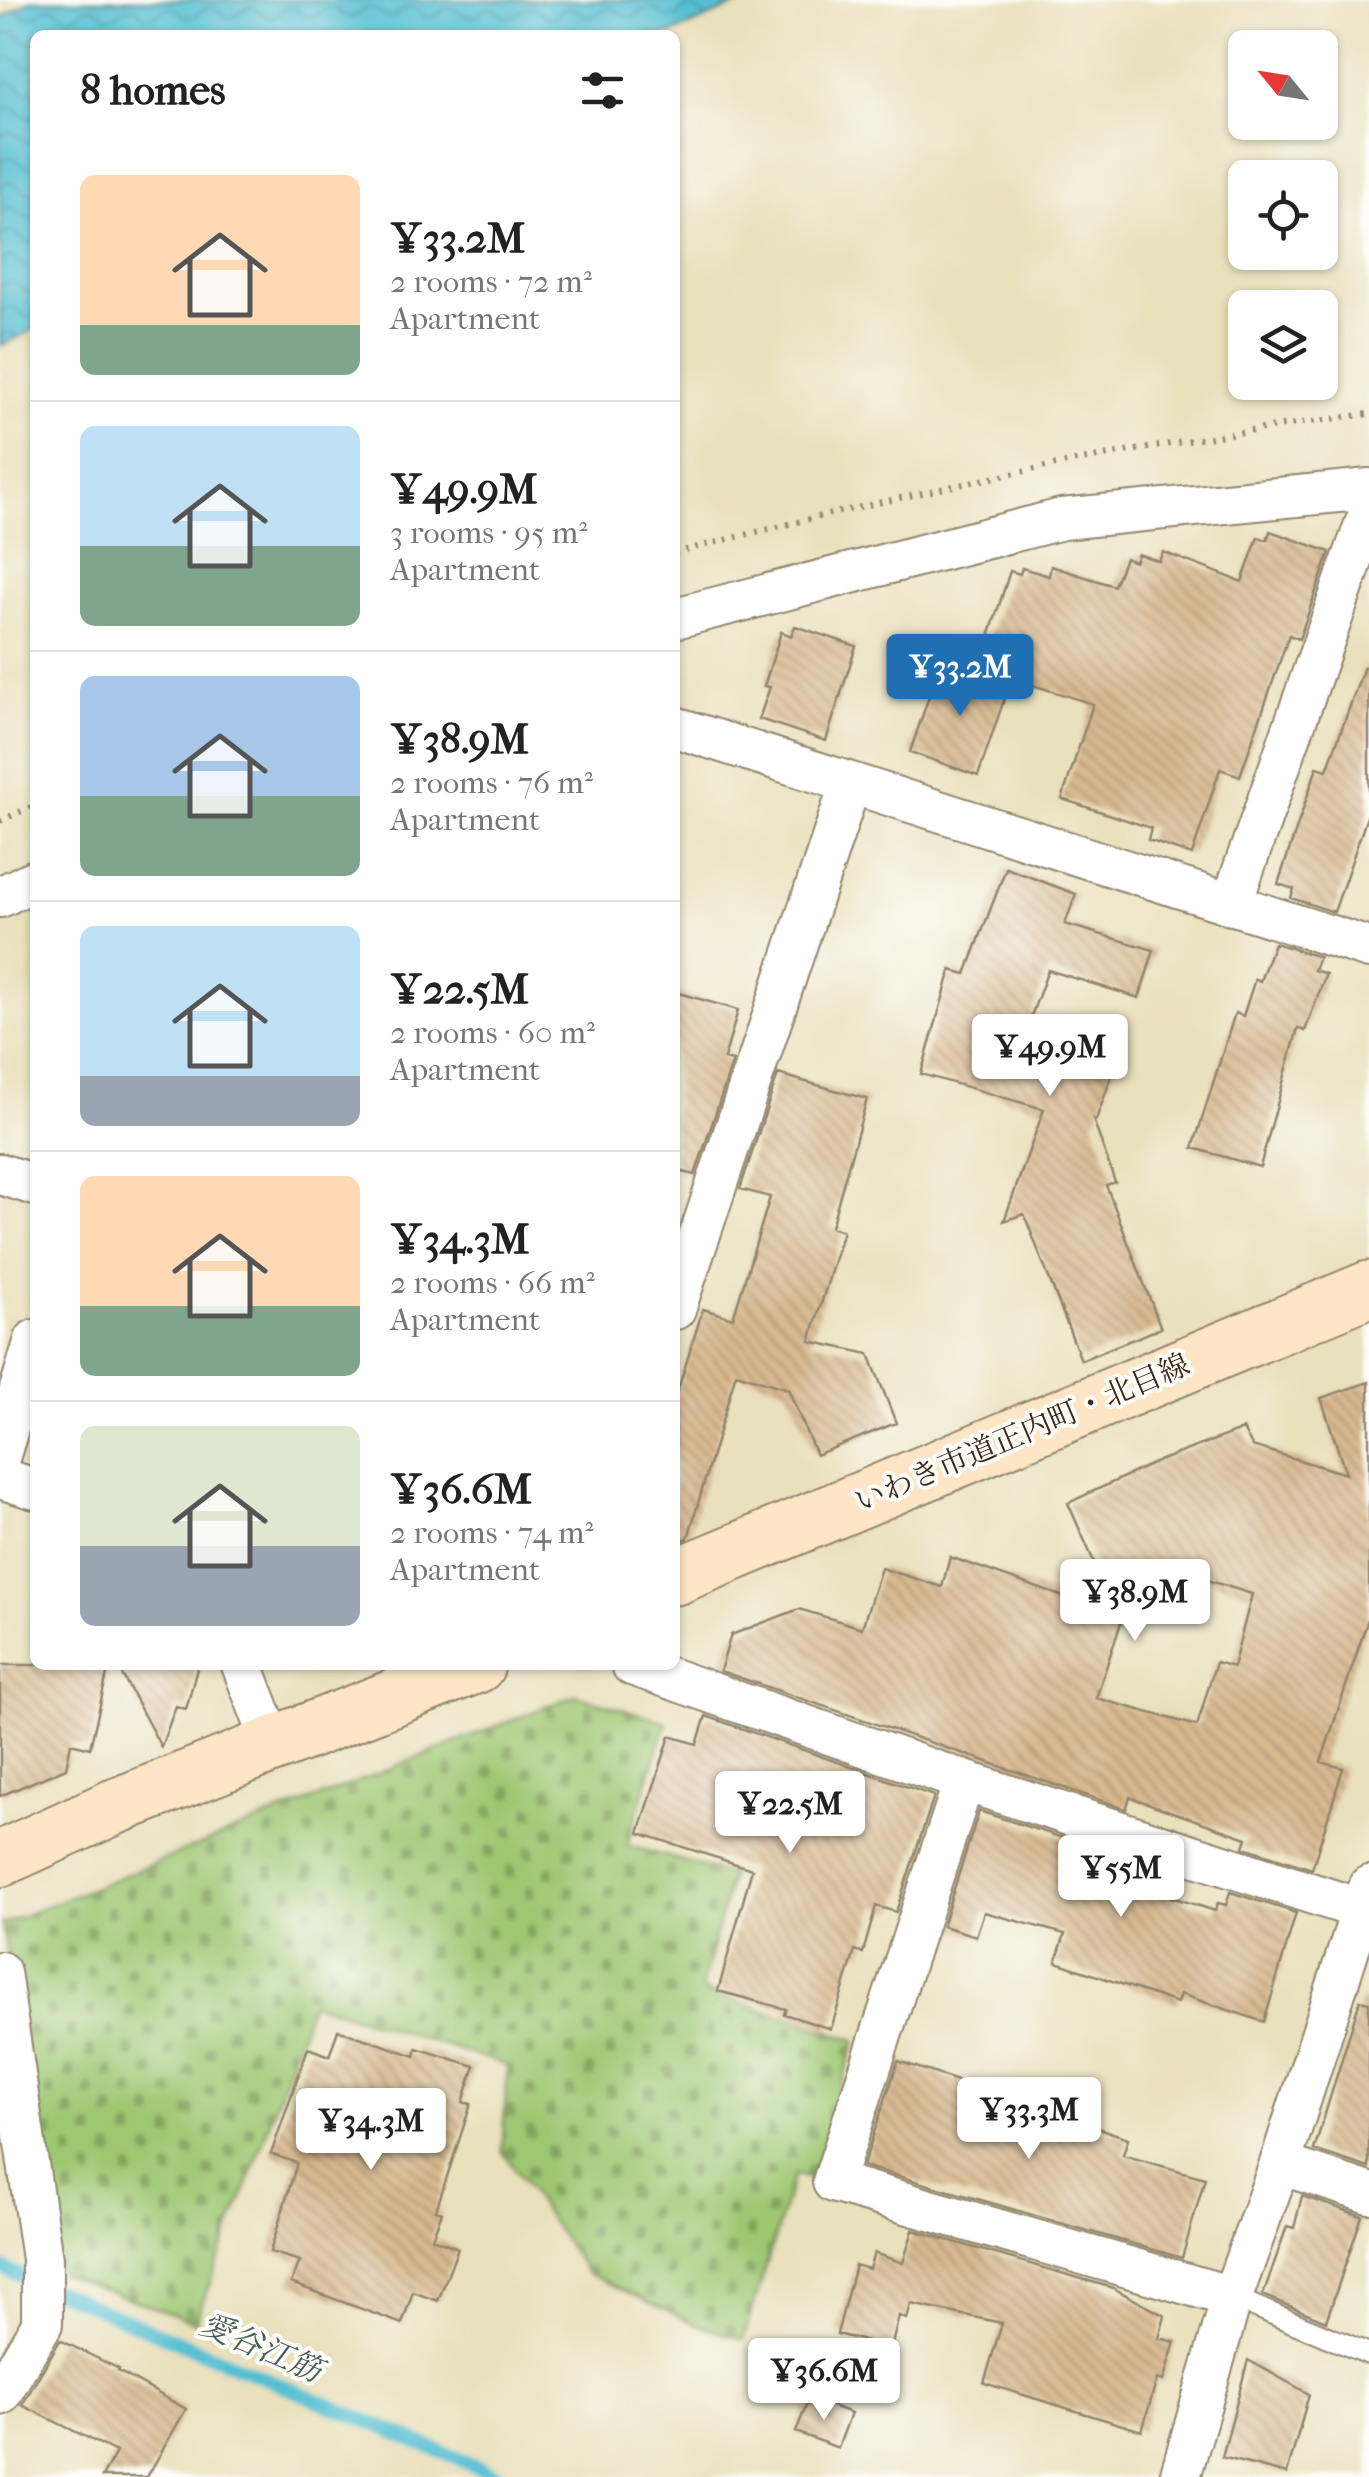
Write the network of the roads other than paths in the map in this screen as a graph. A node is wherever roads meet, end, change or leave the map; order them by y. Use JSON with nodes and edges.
{"nodes":[{"id":1,"x":1369,"y":489,"type":"edge"},
{"id":2,"x":1369,"y":513,"type":"edge"},
{"id":3,"x":680,"y":617,"type":"edge"},
{"id":4,"x":680,"y":729,"type":"edge"},
{"id":5,"x":850,"y":785,"type":"junction"},
{"id":6,"x":30,"y":882,"type":"edge"},
{"id":7,"x":0,"y":897,"type":"edge"},
{"id":8,"x":1232,"y":905,"type":"junction"},
{"id":9,"x":1369,"y":948,"type":"edge"},
{"id":10,"x":0,"y":1174,"type":"edge"},
{"id":11,"x":30,"y":1183,"type":"edge"},
{"id":12,"x":1369,"y":1288,"type":"edge"},
{"id":13,"x":680,"y":1294,"type":"edge"},
{"id":14,"x":30,"y":1356,"type":"edge"},
{"id":15,"x":0,"y":1455,"type":"edge"},
{"id":16,"x":0,"y":1478,"type":"edge"},
{"id":17,"x":30,"y":1487,"type":"edge"},
{"id":18,"x":680,"y":1575,"type":"edge"},
{"id":19,"x":244,"y":1670,"type":"edge"},
{"id":20,"x":465,"y":1670,"type":"edge"},
{"id":21,"x":646,"y":1670,"type":"edge"},
{"id":22,"x":274,"y":1747,"type":"junction"},
{"id":23,"x":964,"y":1781,"type":"junction"},
{"id":24,"x":0,"y":1859,"type":"edge"},
{"id":25,"x":1367,"y":1902,"type":"edge"},
{"id":26,"x":0,"y":1972,"type":"edge"},
{"id":27,"x":1280,"y":2164,"type":"junction"},
{"id":28,"x":1369,"y":2193,"type":"edge"},
{"id":29,"x":1232,"y":2297,"type":"junction"},
{"id":30,"x":1369,"y":2354,"type":"edge"},
{"id":31,"x":0,"y":2395,"type":"edge"},
{"id":32,"x":1180,"y":2477,"type":"edge"}],
"edges":[{"from":1,"to":3,"type":"street"},
{"from":2,"to":8,"type":"street"},
{"from":4,"to":5,"type":"street"},
{"from":5,"to":8,"type":"street"},
{"from":5,"to":13,"type":"street"},
{"from":6,"to":7,"type":"street"},
{"from":8,"to":9,"type":"street"},
{"from":10,"to":11,"type":"street"},
{"from":12,"to":18,"type":"street","name":"いわき市道正内町・北目線"},
{"from":14,"to":15,"type":"street"},
{"from":16,"to":17,"type":"street"},
{"from":19,"to":22,"type":"street"},
{"from":20,"to":22,"type":"street"},
{"from":21,"to":23,"type":"street"},
{"from":22,"to":24,"type":"street"},
{"from":23,"to":25,"type":"street"},
{"from":23,"to":29,"type":"street"},
{"from":25,"to":27,"type":"street"},
{"from":26,"to":31,"type":"street"},
{"from":27,"to":28,"type":"street"},
{"from":27,"to":29,"type":"street"},
{"from":29,"to":30,"type":"lane"},
{"from":29,"to":32,"type":"street"}]}
